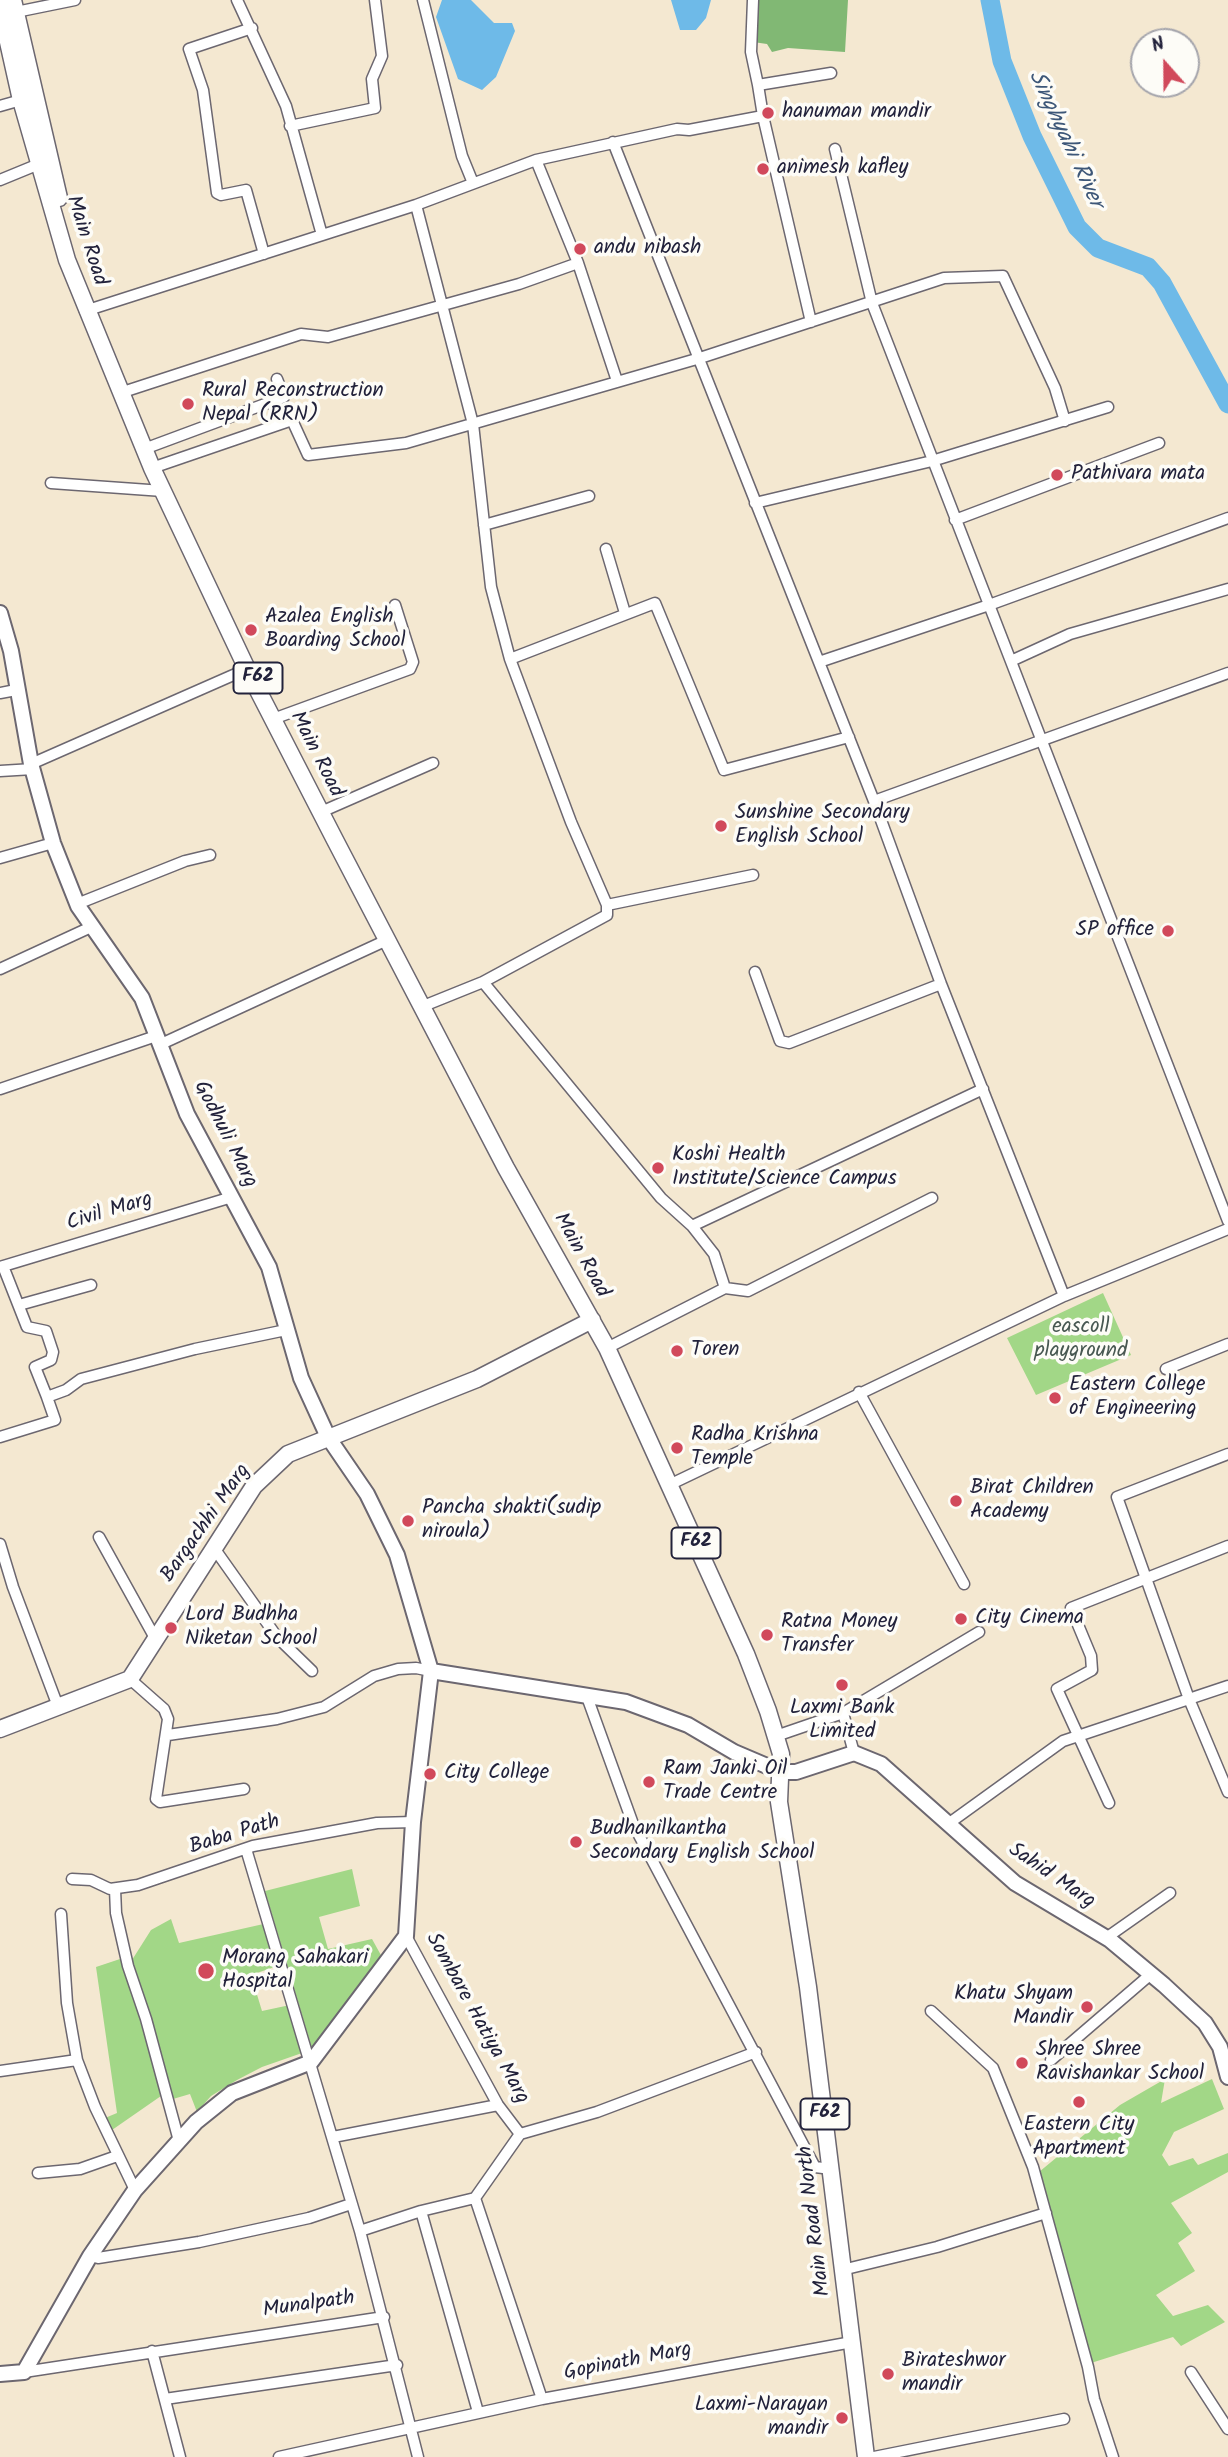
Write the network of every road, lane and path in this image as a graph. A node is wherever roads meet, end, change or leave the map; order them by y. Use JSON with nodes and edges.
{"nodes":[{"id":1,"x":75,"y":0,"type":"edge"},
{"id":2,"x":237,"y":0,"type":"edge"},
{"id":3,"x":375,"y":0,"type":"edge"},
{"id":4,"x":424,"y":0,"type":"edge"},
{"id":5,"x":752,"y":0,"type":"edge"},
{"id":6,"x":7,"y":9,"type":"edge"},
{"id":7,"x":252,"y":28,"type":"junction"},
{"id":8,"x":831,"y":73,"type":"dead end"},
{"id":9,"x":758,"y":85,"type":"junction"},
{"id":10,"x":21,"y":100,"type":"junction"},
{"id":11,"x":0,"y":106,"type":"edge"},
{"id":12,"x":763,"y":116,"type":"junction"},
{"id":13,"x":290,"y":126,"type":"junction"},
{"id":14,"x":613,"y":142,"type":"junction"},
{"id":15,"x":835,"y":149,"type":"dead end"},
{"id":16,"x":536,"y":160,"type":"junction"},
{"id":17,"x":39,"y":164,"type":"junction"},
{"id":18,"x":0,"y":180,"type":"edge"},
{"id":19,"x":473,"y":183,"type":"junction"},
{"id":20,"x":416,"y":205,"type":"junction"},
{"id":21,"x":322,"y":235,"type":"junction"},
{"id":22,"x":264,"y":254,"type":"junction"},
{"id":23,"x":578,"y":263,"type":"junction"},
{"id":24,"x":443,"y":303,"type":"junction"},
{"id":25,"x":872,"y":303,"type":"junction"},
{"id":26,"x":88,"y":310,"type":"junction"},
{"id":27,"x":811,"y":322,"type":"junction"},
{"id":28,"x":700,"y":358,"type":"junction"},
{"id":29,"x":277,"y":379,"type":"dead end"},
{"id":30,"x":617,"y":381,"type":"junction"},
{"id":31,"x":123,"y":392,"type":"junction"},
{"id":32,"x":1108,"y":407,"type":"dead end"},
{"id":33,"x":1065,"y":421,"type":"junction"},
{"id":34,"x":473,"y":424,"type":"junction"},
{"id":35,"x":1159,"y":443,"type":"dead end"},
{"id":36,"x":146,"y":448,"type":"junction"},
{"id":37,"x":932,"y":461,"type":"junction"},
{"id":38,"x":154,"y":467,"type":"junction"},
{"id":39,"x":51,"y":483,"type":"dead end"},
{"id":40,"x":163,"y":491,"type":"junction"},
{"id":41,"x":589,"y":496,"type":"dead end"},
{"id":42,"x":755,"y":503,"type":"junction"},
{"id":43,"x":1228,"y":518,"type":"edge"},
{"id":44,"x":955,"y":520,"type":"junction"},
{"id":45,"x":484,"y":525,"type":"junction"},
{"id":46,"x":606,"y":548,"type":"dead end"},
{"id":47,"x":1228,"y":589,"type":"edge"},
{"id":48,"x":395,"y":605,"type":"dead end"},
{"id":49,"x":989,"y":605,"type":"junction"},
{"id":50,"x":625,"y":613,"type":"junction"},
{"id":51,"x":0,"y":615,"type":"edge"},
{"id":52,"x":510,"y":659,"type":"junction"},
{"id":53,"x":1011,"y":661,"type":"junction"},
{"id":54,"x":819,"y":662,"type":"junction"},
{"id":55,"x":247,"y":668,"type":"junction"},
{"id":56,"x":1228,"y":673,"type":"edge"},
{"id":57,"x":16,"y":691,"type":"junction"},
{"id":58,"x":0,"y":693,"type":"edge"},
{"id":59,"x":276,"y":718,"type":"junction"},
{"id":60,"x":849,"y":737,"type":"junction"},
{"id":61,"x":1043,"y":742,"type":"junction"},
{"id":62,"x":433,"y":763,"type":"dead end"},
{"id":63,"x":32,"y":766,"type":"junction"},
{"id":64,"x":0,"y":771,"type":"edge"},
{"id":65,"x":874,"y":801,"type":"junction"},
{"id":66,"x":324,"y":811,"type":"junction"},
{"id":67,"x":52,"y":843,"type":"junction"},
{"id":68,"x":210,"y":855,"type":"dead end"},
{"id":69,"x":0,"y":858,"type":"edge"},
{"id":70,"x":753,"y":875,"type":"dead end"},
{"id":71,"x":77,"y":904,"type":"junction"},
{"id":72,"x":607,"y":905,"type":"junction"},
{"id":73,"x":91,"y":927,"type":"junction"},
{"id":74,"x":387,"y":940,"type":"junction"},
{"id":75,"x":0,"y":969,"type":"edge"},
{"id":76,"x":755,"y":972,"type":"dead end"},
{"id":77,"x":483,"y":982,"type":"junction"},
{"id":78,"x":942,"y":984,"type":"junction"},
{"id":79,"x":424,"y":1006,"type":"junction"},
{"id":80,"x":158,"y":1041,"type":"junction"},
{"id":81,"x":0,"y":1089,"type":"edge"},
{"id":82,"x":983,"y":1089,"type":"junction"},
{"id":83,"x":232,"y":1197,"type":"junction"},
{"id":84,"x":932,"y":1198,"type":"dead end"},
{"id":85,"x":1228,"y":1221,"type":"edge"},
{"id":86,"x":692,"y":1226,"type":"junction"},
{"id":87,"x":1228,"y":1228,"type":"edge"},
{"id":88,"x":1,"y":1266,"type":"edge"},
{"id":89,"x":90,"y":1285,"type":"dead end"},
{"id":90,"x":725,"y":1289,"type":"junction"},
{"id":91,"x":1064,"y":1296,"type":"junction"},
{"id":92,"x":19,"y":1305,"type":"junction"},
{"id":93,"x":592,"y":1320,"type":"junction"},
{"id":94,"x":286,"y":1330,"type":"junction"},
{"id":95,"x":1228,"y":1345,"type":"edge"},
{"id":96,"x":607,"y":1349,"type":"junction"},
{"id":97,"x":1166,"y":1369,"type":"dead end"},
{"id":98,"x":859,"y":1392,"type":"junction"},
{"id":99,"x":47,"y":1397,"type":"junction"},
{"id":100,"x":0,"y":1437,"type":"edge"},
{"id":101,"x":328,"y":1437,"type":"junction"},
{"id":102,"x":1228,"y":1454,"type":"edge"},
{"id":103,"x":669,"y":1485,"type":"junction"},
{"id":104,"x":99,"y":1537,"type":"dead end"},
{"id":105,"x":0,"y":1544,"type":"edge"},
{"id":106,"x":1228,"y":1546,"type":"edge"},
{"id":107,"x":214,"y":1548,"type":"junction"},
{"id":108,"x":1147,"y":1579,"type":"junction"},
{"id":109,"x":964,"y":1584,"type":"dead end"},
{"id":110,"x":979,"y":1632,"type":"dead end"},
{"id":111,"x":155,"y":1638,"type":"junction"},
{"id":112,"x":312,"y":1671,"type":"dead end"},
{"id":113,"x":431,"y":1671,"type":"junction"},
{"id":114,"x":131,"y":1679,"type":"junction"},
{"id":115,"x":1228,"y":1686,"type":"edge"},
{"id":116,"x":586,"y":1694,"type":"junction"},
{"id":117,"x":1189,"y":1699,"type":"junction"},
{"id":118,"x":59,"y":1709,"type":"junction"},
{"id":119,"x":843,"y":1713,"type":"junction"},
{"id":120,"x":0,"y":1730,"type":"edge"},
{"id":121,"x":168,"y":1735,"type":"junction"},
{"id":122,"x":1079,"y":1735,"type":"junction"},
{"id":123,"x":776,"y":1736,"type":"junction"},
{"id":124,"x":854,"y":1753,"type":"junction"},
{"id":125,"x":781,"y":1772,"type":"junction"},
{"id":126,"x":244,"y":1789,"type":"dead end"},
{"id":127,"x":1228,"y":1791,"type":"edge"},
{"id":128,"x":1109,"y":1803,"type":"dead end"},
{"id":129,"x":413,"y":1822,"type":"junction"},
{"id":130,"x":948,"y":1824,"type":"junction"},
{"id":131,"x":246,"y":1849,"type":"junction"},
{"id":132,"x":72,"y":1879,"type":"dead end"},
{"id":133,"x":115,"y":1889,"type":"junction"},
{"id":134,"x":1170,"y":1894,"type":"dead end"},
{"id":135,"x":61,"y":1914,"type":"dead end"},
{"id":136,"x":406,"y":1936,"type":"junction"},
{"id":137,"x":1106,"y":1938,"type":"junction"},
{"id":138,"x":1151,"y":1974,"type":"junction"},
{"id":139,"x":931,"y":2011,"type":"dead end"},
{"id":140,"x":1224,"y":2046,"type":"edge"},
{"id":141,"x":756,"y":2052,"type":"junction"},
{"id":142,"x":77,"y":2060,"type":"junction"},
{"id":143,"x":1051,"y":2060,"type":"dead end"},
{"id":144,"x":312,"y":2062,"type":"junction"},
{"id":145,"x":0,"y":2071,"type":"edge"},
{"id":146,"x":1228,"y":2077,"type":"edge"},
{"id":147,"x":498,"y":2105,"type":"junction"},
{"id":148,"x":520,"y":2134,"type":"junction"},
{"id":149,"x":333,"y":2137,"type":"junction"},
{"id":150,"x":179,"y":2141,"type":"junction"},
{"id":151,"x":117,"y":2156,"type":"junction"},
{"id":152,"x":831,"y":2169,"type":"junction"},
{"id":153,"x":38,"y":2173,"type":"dead end"},
{"id":154,"x":135,"y":2190,"type":"junction"},
{"id":155,"x":475,"y":2198,"type":"junction"},
{"id":156,"x":351,"y":2204,"type":"junction"},
{"id":157,"x":421,"y":2211,"type":"junction"},
{"id":158,"x":1046,"y":2213,"type":"junction"},
{"id":159,"x":360,"y":2231,"type":"junction"},
{"id":160,"x":90,"y":2256,"type":"junction"},
{"id":161,"x":842,"y":2270,"type":"junction"},
{"id":162,"x":384,"y":2317,"type":"junction"},
{"id":163,"x":852,"y":2342,"type":"junction"},
{"id":164,"x":152,"y":2351,"type":"junction"},
{"id":165,"x":397,"y":2365,"type":"junction"},
{"id":166,"x":24,"y":2372,"type":"junction"},
{"id":167,"x":1191,"y":2372,"type":"dead end"},
{"id":168,"x":0,"y":2374,"type":"edge"},
{"id":169,"x":165,"y":2399,"type":"junction"},
{"id":170,"x":542,"y":2399,"type":"junction"},
{"id":171,"x":478,"y":2413,"type":"junction"},
{"id":172,"x":1063,"y":2419,"type":"dead end"},
{"id":173,"x":411,"y":2427,"type":"junction"},
{"id":174,"x":1228,"y":2429,"type":"edge"},
{"id":175,"x":180,"y":2457,"type":"edge"},
{"id":176,"x":279,"y":2457,"type":"edge"},
{"id":177,"x":418,"y":2457,"type":"edge"},
{"id":178,"x":866,"y":2457,"type":"edge"},
{"id":179,"x":874,"y":2457,"type":"edge"},
{"id":180,"x":1113,"y":2457,"type":"edge"}],
"edges":[{"from":1,"to":6,"type":"street"},
{"from":2,"to":7,"type":"street"},
{"from":3,"to":13,"type":"street"},
{"from":4,"to":19,"type":"street"},
{"from":5,"to":9,"type":"street"},
{"from":6,"to":10,"type":"main road","name":"Main Road","number":"F62"},
{"from":6,"to":26,"type":"main road","name":"Main Road","number":"F62"},
{"from":7,"to":13,"type":"street"},
{"from":7,"to":22,"type":"street"},
{"from":8,"to":9,"type":"street"},
{"from":9,"to":12,"type":"street"},
{"from":10,"to":11,"type":"street"},
{"from":10,"to":17,"type":"main road","name":"Main Road","number":"F62"},
{"from":12,"to":14,"type":"street"},
{"from":12,"to":27,"type":"street"},
{"from":13,"to":21,"type":"street"},
{"from":14,"to":16,"type":"street"},
{"from":14,"to":28,"type":"street"},
{"from":15,"to":25,"type":"street"},
{"from":16,"to":19,"type":"street"},
{"from":16,"to":23,"type":"street"},
{"from":17,"to":18,"type":"street"},
{"from":17,"to":26,"type":"main road","name":"Main Road","number":"F62"},
{"from":19,"to":20,"type":"street"},
{"from":20,"to":21,"type":"street"},
{"from":20,"to":24,"type":"street"},
{"from":21,"to":22,"type":"street"},
{"from":22,"to":26,"type":"street"},
{"from":23,"to":24,"type":"street"},
{"from":23,"to":30,"type":"street"},
{"from":24,"to":31,"type":"street"},
{"from":24,"to":34,"type":"street"},
{"from":25,"to":27,"type":"street"},
{"from":25,"to":33,"type":"street"},
{"from":25,"to":37,"type":"street"},
{"from":26,"to":31,"type":"main road","name":"Main Road","number":"F62"},
{"from":27,"to":28,"type":"street"},
{"from":28,"to":30,"type":"street"},
{"from":28,"to":42,"type":"street"},
{"from":29,"to":36,"type":"street"},
{"from":30,"to":34,"type":"street"},
{"from":31,"to":36,"type":"main road","name":"Main Road","number":"F62"},
{"from":32,"to":33,"type":"street"},
{"from":33,"to":37,"type":"street"},
{"from":34,"to":38,"type":"street"},
{"from":34,"to":45,"type":"street"},
{"from":35,"to":44,"type":"street"},
{"from":36,"to":38,"type":"main road","name":"Main Road","number":"F62"},
{"from":37,"to":42,"type":"street"},
{"from":37,"to":44,"type":"street"},
{"from":38,"to":40,"type":"main road","name":"Main Road","number":"F62"},
{"from":38,"to":59,"type":"main road","name":"Main Road","number":"F62"},
{"from":39,"to":40,"type":"street"},
{"from":40,"to":55,"type":"main road","name":"Main Road","number":"F62"},
{"from":41,"to":45,"type":"street"},
{"from":42,"to":54,"type":"street"},
{"from":43,"to":49,"type":"street"},
{"from":44,"to":49,"type":"street"},
{"from":45,"to":52,"type":"street"},
{"from":46,"to":50,"type":"street"},
{"from":47,"to":53,"type":"street"},
{"from":48,"to":59,"type":"street"},
{"from":49,"to":53,"type":"street"},
{"from":49,"to":54,"type":"street"},
{"from":50,"to":52,"type":"street"},
{"from":50,"to":60,"type":"street"},
{"from":51,"to":57,"type":"main road","name":"Godhuli Marg"},
{"from":52,"to":72,"type":"street"},
{"from":53,"to":61,"type":"street"},
{"from":54,"to":60,"type":"street"},
{"from":55,"to":59,"type":"main road","name":"Main Road","number":"F62"},
{"from":55,"to":63,"type":"street"},
{"from":56,"to":61,"type":"street"},
{"from":57,"to":58,"type":"street"},
{"from":57,"to":63,"type":"main road","name":"Godhuli Marg"},
{"from":59,"to":66,"type":"main road","name":"Main Road","number":"F62"},
{"from":60,"to":65,"type":"street"},
{"from":61,"to":65,"type":"street"},
{"from":61,"to":85,"type":"street"},
{"from":62,"to":66,"type":"street"},
{"from":63,"to":64,"type":"street"},
{"from":63,"to":67,"type":"main road","name":"Godhuli Marg"},
{"from":65,"to":78,"type":"street"},
{"from":66,"to":74,"type":"main road","name":"Main Road","number":"F62"},
{"from":66,"to":79,"type":"main road","name":"Main Road","number":"F62"},
{"from":67,"to":69,"type":"street"},
{"from":67,"to":71,"type":"main road","name":"Godhuli Marg"},
{"from":68,"to":71,"type":"street"},
{"from":70,"to":72,"type":"street"},
{"from":71,"to":73,"type":"main road","name":"Godhuli Marg"},
{"from":72,"to":77,"type":"street"},
{"from":73,"to":75,"type":"street"},
{"from":73,"to":80,"type":"main road","name":"Godhuli Marg"},
{"from":74,"to":79,"type":"main road","name":"Main Road","number":"F62"},
{"from":74,"to":80,"type":"street"},
{"from":76,"to":78,"type":"street"},
{"from":77,"to":79,"type":"street"},
{"from":77,"to":86,"type":"street"},
{"from":78,"to":82,"type":"street"},
{"from":79,"to":93,"type":"main road","name":"Main Road","number":"F62"},
{"from":80,"to":81,"type":"street"},
{"from":80,"to":83,"type":"main road","name":"Godhuli Marg"},
{"from":82,"to":86,"type":"street"},
{"from":82,"to":91,"type":"street"},
{"from":83,"to":88,"type":"street","name":"Civil Marg"},
{"from":83,"to":94,"type":"main road","name":"Godhuli Marg"},
{"from":84,"to":90,"type":"street"},
{"from":86,"to":90,"type":"street"},
{"from":87,"to":91,"type":"street"},
{"from":88,"to":92,"type":"street"},
{"from":89,"to":92,"type":"street"},
{"from":90,"to":96,"type":"street"},
{"from":91,"to":98,"type":"street"},
{"from":92,"to":99,"type":"street"},
{"from":93,"to":96,"type":"main road","number":"F62"},
{"from":93,"to":101,"type":"main road","name":"Bargachhi Marg"},
{"from":94,"to":99,"type":"street"},
{"from":94,"to":101,"type":"main road","name":"Godhuli Marg"},
{"from":95,"to":97,"type":"street"},
{"from":96,"to":103,"type":"main road","number":"F62"},
{"from":98,"to":103,"type":"street"},
{"from":98,"to":109,"type":"street"},
{"from":99,"to":100,"type":"street"},
{"from":101,"to":107,"type":"main road","name":"Bargachhi Marg"},
{"from":101,"to":113,"type":"main road","name":"Godhuli Marg"},
{"from":102,"to":108,"type":"street"},
{"from":103,"to":123,"type":"main road","number":"F62"},
{"from":104,"to":111,"type":"street"},
{"from":105,"to":118,"type":"street"},
{"from":106,"to":108,"type":"street"},
{"from":107,"to":111,"type":"main road","name":"Bargachhi Marg"},
{"from":107,"to":112,"type":"street"},
{"from":108,"to":117,"type":"street"},
{"from":108,"to":122,"type":"street"},
{"from":110,"to":119,"type":"street"},
{"from":111,"to":114,"type":"main road","name":"Bargachhi Marg"},
{"from":113,"to":116,"type":"main road"},
{"from":113,"to":121,"type":"street"},
{"from":113,"to":129,"type":"main road","name":"Sombare Hatiya Marg"},
{"from":114,"to":118,"type":"main road"},
{"from":114,"to":121,"type":"street"},
{"from":115,"to":117,"type":"street"},
{"from":116,"to":125,"type":"main road"},
{"from":116,"to":141,"type":"street"},
{"from":117,"to":122,"type":"street"},
{"from":117,"to":127,"type":"street"},
{"from":118,"to":120,"type":"main road"},
{"from":119,"to":123,"type":"street"},
{"from":119,"to":124,"type":"street"},
{"from":121,"to":126,"type":"street"},
{"from":122,"to":128,"type":"street"},
{"from":122,"to":130,"type":"street"},
{"from":123,"to":125,"type":"main road","number":"F62"},
{"from":124,"to":125,"type":"main road"},
{"from":124,"to":130,"type":"main road","name":"Sahid Marg"},
{"from":125,"to":152,"type":"main road","name":"Main Road North","number":"F62"},
{"from":129,"to":131,"type":"street","name":"Baba Path"},
{"from":129,"to":136,"type":"main road","name":"Sombare Hatiya Marg"},
{"from":130,"to":137,"type":"main road","name":"Sahid Marg"},
{"from":131,"to":133,"type":"street","name":"Baba Path"},
{"from":131,"to":144,"type":"street","name":"Munalpath"},
{"from":132,"to":133,"type":"street","name":"Baba Path"},
{"from":133,"to":150,"type":"street"},
{"from":134,"to":137,"type":"street"},
{"from":135,"to":142,"type":"street"},
{"from":136,"to":144,"type":"main road"},
{"from":136,"to":147,"type":"street","name":"Sombare Hatiya Marg"},
{"from":137,"to":138,"type":"main road","name":"Sahid Marg"},
{"from":138,"to":140,"type":"main road","name":"Sahid Marg"},
{"from":138,"to":143,"type":"street"},
{"from":139,"to":158,"type":"street"},
{"from":140,"to":146,"type":"main road","name":"Sahid Marg"},
{"from":141,"to":148,"type":"street","name":"Sombare Hatiya Marg"},
{"from":141,"to":152,"type":"street"},
{"from":142,"to":145,"type":"street"},
{"from":142,"to":151,"type":"street"},
{"from":144,"to":149,"type":"street","name":"Munalpath"},
{"from":144,"to":150,"type":"main road"},
{"from":147,"to":148,"type":"street","name":"Sombare Hatiya Marg"},
{"from":147,"to":149,"type":"street"},
{"from":148,"to":155,"type":"street"},
{"from":149,"to":156,"type":"street","name":"Munalpath"},
{"from":150,"to":154,"type":"main road"},
{"from":151,"to":153,"type":"street"},
{"from":151,"to":154,"type":"street"},
{"from":152,"to":161,"type":"main road","name":"Main Road North","number":"F62"},
{"from":154,"to":160,"type":"main road"},
{"from":155,"to":157,"type":"street"},
{"from":155,"to":170,"type":"street"},
{"from":156,"to":159,"type":"street","name":"Munalpath"},
{"from":156,"to":160,"type":"street"},
{"from":157,"to":159,"type":"street"},
{"from":157,"to":171,"type":"street"},
{"from":158,"to":161,"type":"street"},
{"from":158,"to":180,"type":"street"},
{"from":159,"to":162,"type":"street","name":"Munalpath"},
{"from":160,"to":166,"type":"main road"},
{"from":161,"to":163,"type":"main road","name":"Main Road North","number":"F62"},
{"from":162,"to":164,"type":"street","name":"Munalpath"},
{"from":162,"to":165,"type":"street"},
{"from":163,"to":170,"type":"street","name":"Gopinath Marg"},
{"from":163,"to":178,"type":"main road","name":"Main Road North","number":"F62"},
{"from":164,"to":166,"type":"street","name":"Munalpath"},
{"from":164,"to":169,"type":"street"},
{"from":165,"to":169,"type":"street"},
{"from":165,"to":173,"type":"street"},
{"from":166,"to":168,"type":"main road","name":"Munalpath"},
{"from":167,"to":174,"type":"street"},
{"from":169,"to":175,"type":"street"},
{"from":170,"to":171,"type":"street","name":"Gopinath Marg"},
{"from":171,"to":173,"type":"street","name":"Gopinath Marg"},
{"from":172,"to":179,"type":"street"},
{"from":173,"to":176,"type":"street","name":"Gopinath Marg"},
{"from":173,"to":177,"type":"street"}]}
